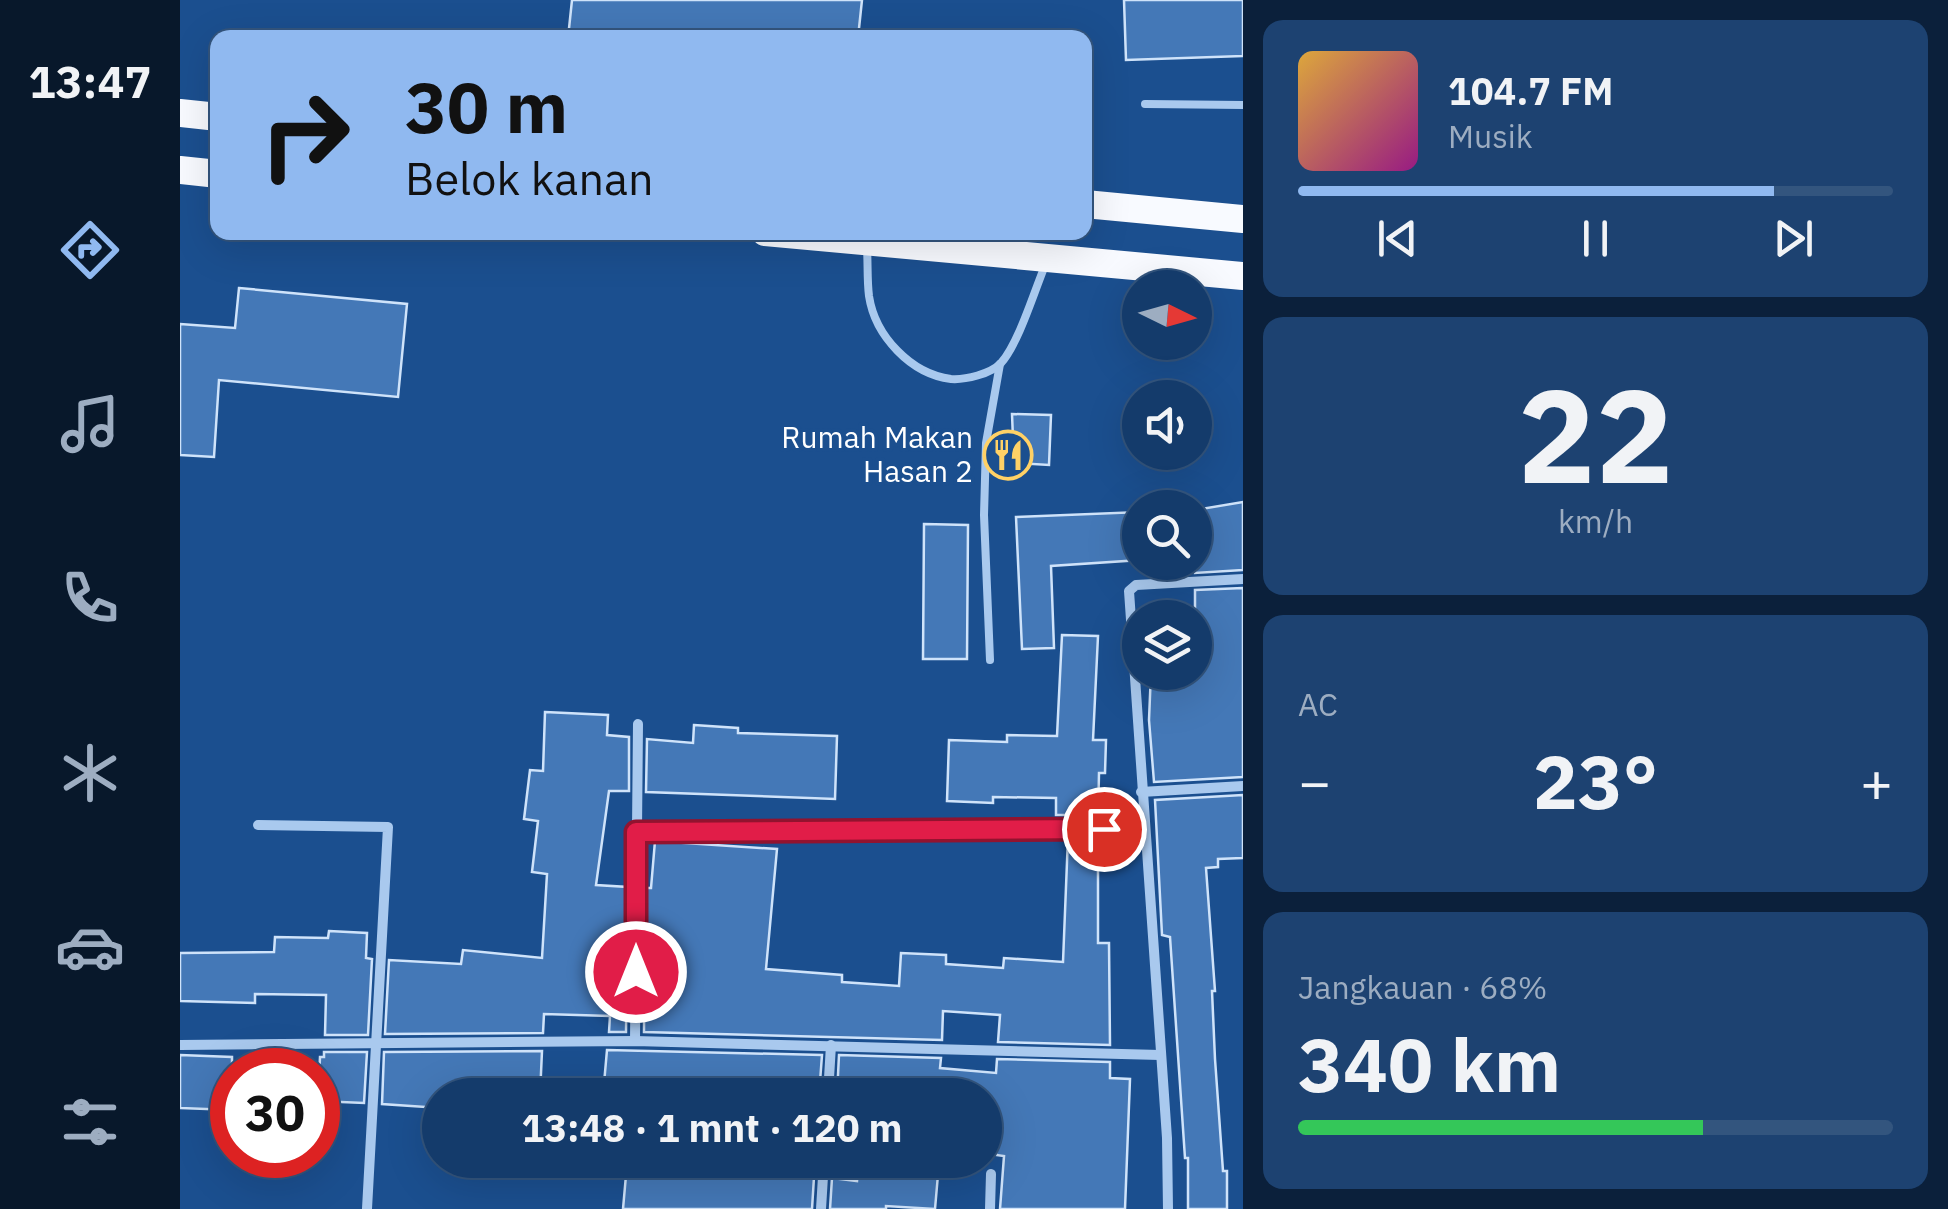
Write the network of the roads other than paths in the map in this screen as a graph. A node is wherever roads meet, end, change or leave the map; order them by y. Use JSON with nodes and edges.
{"nodes":[{"id":1,"x":1145,"y":104,"type":"dead end"},
{"id":2,"x":1243,"y":105,"type":"edge"},
{"id":3,"x":180,"y":113,"type":"edge"},
{"id":4,"x":210,"y":116,"type":"edge"},
{"id":5,"x":180,"y":170,"type":"edge"},
{"id":6,"x":210,"y":173,"type":"edge"},
{"id":7,"x":1092,"y":205,"type":"edge"},
{"id":8,"x":1243,"y":219,"type":"edge"},
{"id":9,"x":849,"y":240,"type":"edge"},
{"id":10,"x":866,"y":242,"type":"junction"},
{"id":11,"x":1047,"y":258,"type":"junction"},
{"id":12,"x":1243,"y":276,"type":"edge"},
{"id":13,"x":1000,"y":364,"type":"junction"},
{"id":14,"x":1243,"y":579,"type":"edge"},
{"id":15,"x":990,"y":660,"type":"dead end"},
{"id":16,"x":638,"y":724,"type":"dead end"},
{"id":17,"x":1243,"y":786,"type":"edge"},
{"id":18,"x":1141,"y":792,"type":"junction"},
{"id":19,"x":258,"y":824,"type":"dead end"},
{"id":20,"x":1143,"y":828,"type":"junction"},
{"id":21,"x":636,"y":832,"type":"junction"},
{"id":22,"x":635,"y":1041,"type":"junction"},
{"id":23,"x":376,"y":1043,"type":"junction"},
{"id":24,"x":180,"y":1044,"type":"edge"},
{"id":25,"x":831,"y":1046,"type":"junction"},
{"id":26,"x":1160,"y":1055,"type":"junction"},
{"id":27,"x":829,"y":1078,"type":"edge"},
{"id":28,"x":823,"y":1178,"type":"edge"},
{"id":29,"x":991,"y":1178,"type":"edge"},
{"id":30,"x":367,"y":1209,"type":"edge"},
{"id":31,"x":821,"y":1209,"type":"edge"},
{"id":32,"x":990,"y":1209,"type":"edge"},
{"id":33,"x":1168,"y":1209,"type":"edge"}],
"edges":[{"from":1,"to":2,"type":"lane"},
{"from":3,"to":4,"type":"highway"},
{"from":5,"to":6,"type":"highway"},
{"from":7,"to":8,"type":"highway"},
{"from":9,"to":10,"type":"highway"},
{"from":10,"to":11,"type":"highway"},
{"from":10,"to":13,"type":"lane"},
{"from":11,"to":12,"type":"highway"},
{"from":11,"to":13,"type":"lane"},
{"from":13,"to":15,"type":"lane"},
{"from":14,"to":18,"type":"street"},
{"from":16,"to":21,"type":"street"},
{"from":17,"to":18,"type":"street"},
{"from":18,"to":20,"type":"street"},
{"from":19,"to":23,"type":"street"},
{"from":20,"to":21,"type":"street"},
{"from":20,"to":26,"type":"street"},
{"from":21,"to":22,"type":"street"},
{"from":22,"to":23,"type":"street"},
{"from":22,"to":25,"type":"street"},
{"from":23,"to":24,"type":"street"},
{"from":23,"to":30,"type":"street"},
{"from":25,"to":26,"type":"street"},
{"from":25,"to":27,"type":"street"},
{"from":26,"to":33,"type":"street"},
{"from":28,"to":31,"type":"street"},
{"from":29,"to":32,"type":"street"}]}
